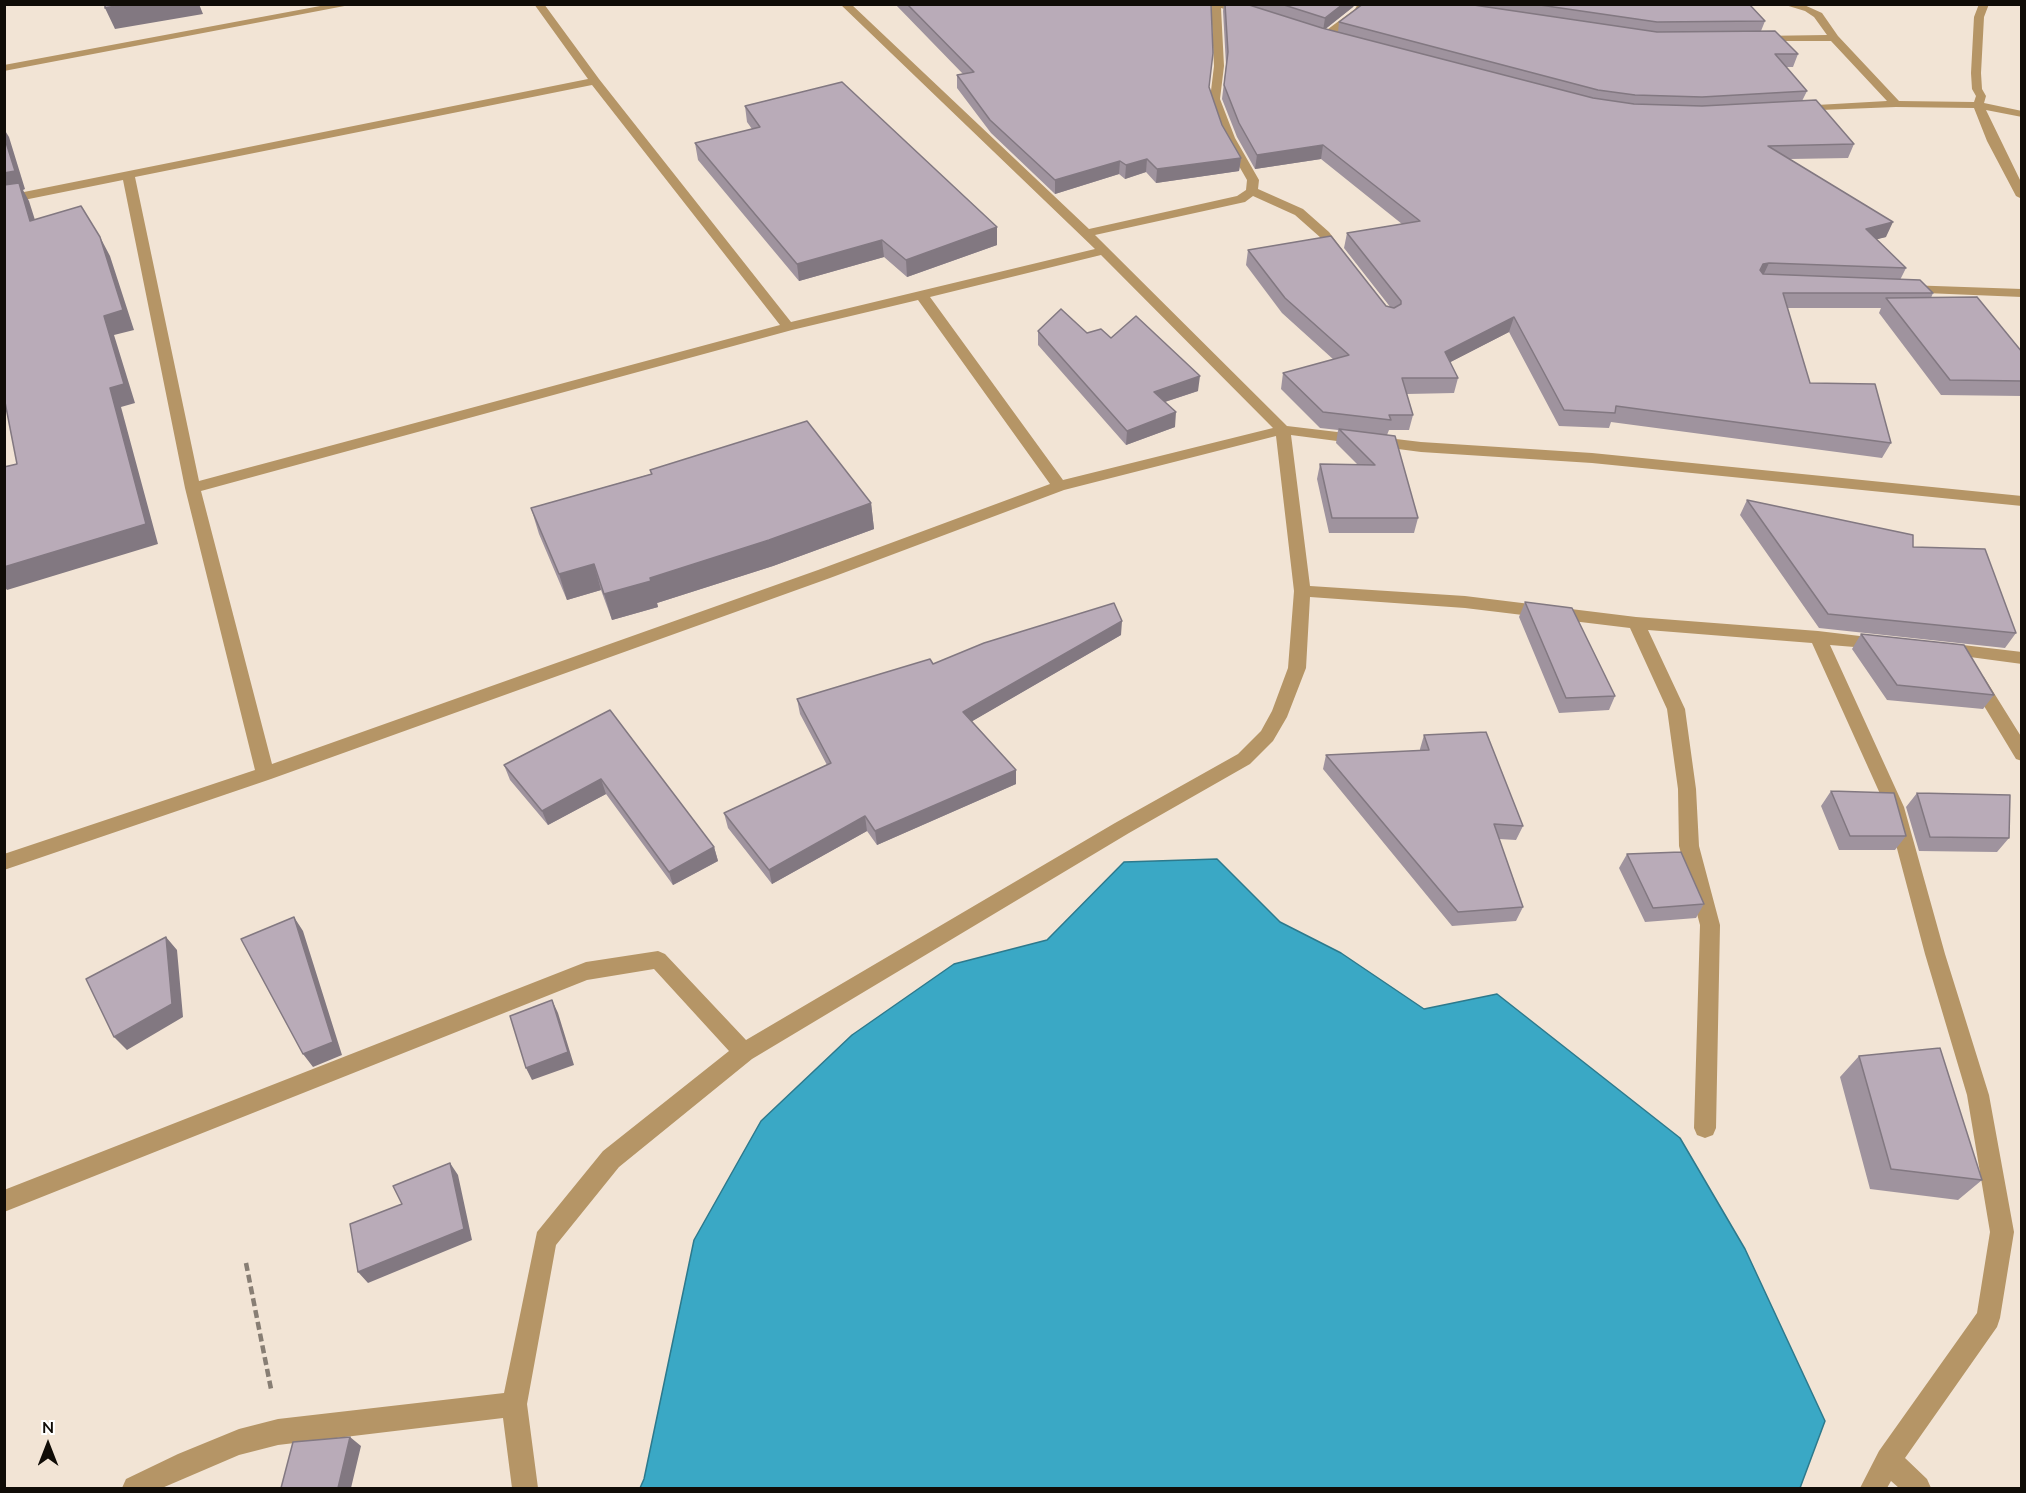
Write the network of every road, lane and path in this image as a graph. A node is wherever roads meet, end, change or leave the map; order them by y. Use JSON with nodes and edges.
{"nodes":[{"id":1,"x":350,"y":4,"type":"edge"},
{"id":2,"x":539,"y":4,"type":"edge"},
{"id":3,"x":846,"y":4,"type":"edge"},
{"id":4,"x":1217,"y":4,"type":"edge"},
{"id":5,"x":1363,"y":4,"type":"edge"},
{"id":6,"x":1787,"y":4,"type":"edge"},
{"id":7,"x":1984,"y":4,"type":"edge"},
{"id":8,"x":1261,"y":17,"type":"edge"},
{"id":9,"x":1325,"y":37,"type":"edge"},
{"id":10,"x":1834,"y":38,"type":"junction"},
{"id":11,"x":1743,"y":39,"type":"edge"},
{"id":12,"x":4,"y":68,"type":"edge"},
{"id":13,"x":595,"y":81,"type":"junction"},
{"id":14,"x":1896,"y":104,"type":"junction"},
{"id":15,"x":1978,"y":105,"type":"junction"},
{"id":16,"x":1791,"y":110,"type":"edge"},
{"id":17,"x":2022,"y":114,"type":"edge"},
{"id":18,"x":128,"y":174,"type":"junction"},
{"id":19,"x":1252,"y":191,"type":"junction"},
{"id":20,"x":2022,"y":196,"type":"edge"},
{"id":21,"x":4,"y":200,"type":"edge"},
{"id":22,"x":1085,"y":234,"type":"junction"},
{"id":23,"x":1104,"y":251,"type":"junction"},
{"id":24,"x":1347,"y":263,"type":"edge"},
{"id":25,"x":1888,"y":288,"type":"edge"},
{"id":26,"x":2022,"y":293,"type":"edge"},
{"id":27,"x":921,"y":294,"type":"junction"},
{"id":28,"x":788,"y":327,"type":"junction"},
{"id":29,"x":1283,"y":430,"type":"junction"},
{"id":30,"x":1059,"y":486,"type":"junction"},
{"id":31,"x":193,"y":488,"type":"junction"},
{"id":32,"x":2022,"y":501,"type":"edge"},
{"id":33,"x":1302,"y":591,"type":"junction"},
{"id":34,"x":1636,"y":623,"type":"junction"},
{"id":35,"x":1818,"y":637,"type":"junction"},
{"id":36,"x":1901,"y":645,"type":"edge"},
{"id":37,"x":1924,"y":647,"type":"edge"},
{"id":38,"x":1960,"y":651,"type":"junction"},
{"id":39,"x":2022,"y":658,"type":"edge"},
{"id":40,"x":2022,"y":754,"type":"edge"},
{"id":41,"x":265,"y":774,"type":"junction"},
{"id":42,"x":4,"y":862,"type":"edge"},
{"id":43,"x":744,"y":1052,"type":"junction"},
{"id":44,"x":1705,"y":1128,"type":"dead end"},
{"id":45,"x":4,"y":1201,"type":"edge"},
{"id":46,"x":246,"y":1263,"type":"dead end"},
{"id":47,"x":514,"y":1404,"type":"junction"},
{"id":48,"x":278,"y":1432,"type":"junction"},
{"id":49,"x":1888,"y":1460,"type":"junction"},
{"id":50,"x":135,"y":1488,"type":"edge"},
{"id":51,"x":525,"y":1488,"type":"edge"},
{"id":52,"x":1873,"y":1488,"type":"edge"},
{"id":53,"x":1918,"y":1488,"type":"edge"}],
"edges":[{"from":1,"to":12,"type":"street"},
{"from":2,"to":13,"type":"street"},
{"from":3,"to":22,"type":"street"},
{"from":4,"to":8,"type":"street"},
{"from":4,"to":19,"type":"street"},
{"from":5,"to":9,"type":"street"},
{"from":6,"to":10,"type":"street"},
{"from":7,"to":15,"type":"street"},
{"from":10,"to":11,"type":"street"},
{"from":10,"to":14,"type":"street"},
{"from":13,"to":18,"type":"street"},
{"from":13,"to":28,"type":"street"},
{"from":14,"to":15,"type":"street"},
{"from":14,"to":16,"type":"street"},
{"from":15,"to":17,"type":"street"},
{"from":15,"to":20,"type":"street"},
{"from":18,"to":21,"type":"street"},
{"from":18,"to":31,"type":"street"},
{"from":19,"to":22,"type":"street"},
{"from":19,"to":24,"type":"street"},
{"from":22,"to":23,"type":"street"},
{"from":23,"to":27,"type":"street"},
{"from":23,"to":29,"type":"street"},
{"from":25,"to":26,"type":"street"},
{"from":27,"to":28,"type":"street"},
{"from":27,"to":30,"type":"street"},
{"from":28,"to":31,"type":"street"},
{"from":29,"to":30,"type":"street"},
{"from":29,"to":32,"type":"street"},
{"from":29,"to":33,"type":"street"},
{"from":30,"to":41,"type":"street"},
{"from":31,"to":41,"type":"street"},
{"from":33,"to":34,"type":"street"},
{"from":33,"to":43,"type":"street"},
{"from":34,"to":35,"type":"street"},
{"from":34,"to":44,"type":"street"},
{"from":35,"to":36,"type":"street"},
{"from":35,"to":49,"type":"street"},
{"from":37,"to":38,"type":"street"},
{"from":38,"to":39,"type":"street"},
{"from":38,"to":40,"type":"street"},
{"from":41,"to":42,"type":"street"},
{"from":43,"to":45,"type":"street"},
{"from":43,"to":47,"type":"street"},
{"from":46,"to":48,"type":"path"},
{"from":47,"to":48,"type":"street"},
{"from":47,"to":51,"type":"street"},
{"from":48,"to":50,"type":"street"},
{"from":49,"to":52,"type":"street"},
{"from":49,"to":53,"type":"street"}]}
